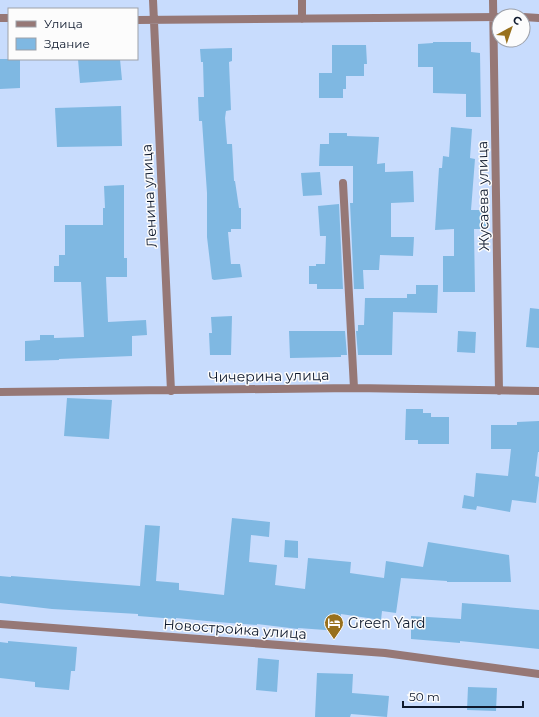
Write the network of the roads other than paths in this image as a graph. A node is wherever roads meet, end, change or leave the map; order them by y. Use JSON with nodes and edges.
{"nodes":[{"id":1,"x":153,"y":0,"type":"edge"},
{"id":2,"x":302,"y":0,"type":"edge"},
{"id":3,"x":491,"y":17,"type":"edge"},
{"id":4,"x":302,"y":19,"type":"junction"},
{"id":5,"x":138,"y":20,"type":"edge"},
{"id":6,"x":154,"y":20,"type":"junction"},
{"id":7,"x":496,"y":48,"type":"edge"},
{"id":8,"x":343,"y":183,"type":"dead end"},
{"id":9,"x":354,"y":388,"type":"junction"},
{"id":10,"x":171,"y":391,"type":"junction"},
{"id":11,"x":499,"y":391,"type":"junction"},
{"id":12,"x":539,"y":391,"type":"edge"},
{"id":13,"x":0,"y":392,"type":"edge"},
{"id":14,"x":0,"y":624,"type":"edge"},
{"id":15,"x":539,"y":674,"type":"edge"}],
"edges":[{"from":1,"to":6,"type":"street","name":"Ленина улица"},
{"from":2,"to":4,"type":"street"},
{"from":3,"to":4,"type":"street"},
{"from":4,"to":6,"type":"street"},
{"from":5,"to":6,"type":"street"},
{"from":6,"to":10,"type":"street","name":"Ленина улица"},
{"from":7,"to":11,"type":"street","name":"Жусаева улица"},
{"from":8,"to":9,"type":"street"},
{"from":9,"to":10,"type":"street","name":"Чичерина улица"},
{"from":9,"to":11,"type":"street","name":"Чичерина улица"},
{"from":10,"to":13,"type":"street","name":"Чичерина улица"},
{"from":11,"to":12,"type":"street","name":"Чичерина улица"},
{"from":14,"to":15,"type":"street","name":"Новостройка улица"}]}
